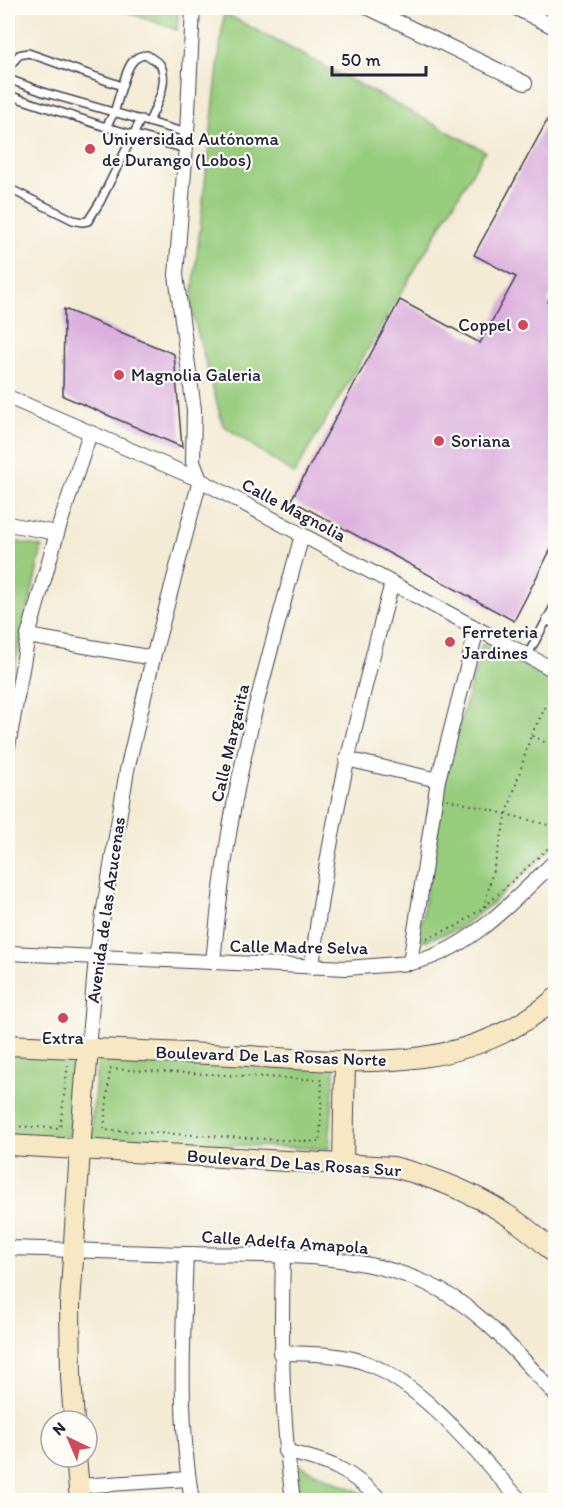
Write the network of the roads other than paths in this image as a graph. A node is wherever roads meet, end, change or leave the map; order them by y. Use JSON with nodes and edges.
{"nodes":[{"id":1,"x":193,"y":8,"type":"edge"},
{"id":2,"x":369,"y":8,"type":"edge"},
{"id":3,"x":516,"y":8,"type":"edge"},
{"id":4,"x":555,"y":28,"type":"edge"},
{"id":5,"x":8,"y":68,"type":"edge"},
{"id":6,"x":8,"y":79,"type":"edge"},
{"id":7,"x":525,"y":83,"type":"dead end"},
{"id":8,"x":122,"y":86,"type":"junction"},
{"id":9,"x":46,"y":93,"type":"junction"},
{"id":10,"x":8,"y":94,"type":"edge"},
{"id":11,"x":80,"y":102,"type":"junction"},
{"id":12,"x":41,"y":105,"type":"junction"},
{"id":13,"x":114,"y":113,"type":"junction"},
{"id":14,"x":74,"y":116,"type":"junction"},
{"id":15,"x":145,"y":121,"type":"junction"},
{"id":16,"x":106,"y":128,"type":"junction"},
{"id":17,"x":187,"y":133,"type":"junction"},
{"id":18,"x":134,"y":135,"type":"junction"},
{"id":19,"x":186,"y":149,"type":"junction"},
{"id":20,"x":8,"y":188,"type":"edge"},
{"id":21,"x":8,"y":397,"type":"edge"},
{"id":22,"x":90,"y":433,"type":"junction"},
{"id":23,"x":200,"y":480,"type":"junction"},
{"id":24,"x":8,"y":524,"type":"edge"},
{"id":25,"x":57,"y":532,"type":"junction"},
{"id":26,"x":302,"y":535,"type":"junction"},
{"id":27,"x":392,"y":584,"type":"junction"},
{"id":28,"x":555,"y":603,"type":"edge"},
{"id":29,"x":546,"y":620,"type":"junction"},
{"id":30,"x":555,"y":625,"type":"edge"},
{"id":31,"x":477,"y":629,"type":"junction"},
{"id":32,"x":28,"y":636,"type":"junction"},
{"id":33,"x":527,"y":656,"type":"junction"},
{"id":34,"x":153,"y":658,"type":"junction"},
{"id":35,"x":555,"y":671,"type":"edge"},
{"id":36,"x":8,"y":747,"type":"edge"},
{"id":37,"x":346,"y":759,"type":"junction"},
{"id":38,"x":438,"y":780,"type":"junction"},
{"id":39,"x":555,"y":860,"type":"edge"},
{"id":40,"x":8,"y":953,"type":"edge"},
{"id":41,"x":96,"y":957,"type":"junction"},
{"id":42,"x":213,"y":962,"type":"junction"},
{"id":43,"x":410,"y":963,"type":"junction"},
{"id":44,"x":312,"y":967,"type":"junction"},
{"id":45,"x":555,"y":998,"type":"edge"},
{"id":46,"x":8,"y":1045,"type":"edge"},
{"id":47,"x":88,"y":1048,"type":"junction"},
{"id":48,"x":345,"y":1062,"type":"junction"},
{"id":49,"x":8,"y":1145,"type":"edge"},
{"id":50,"x":80,"y":1150,"type":"junction"},
{"id":51,"x":343,"y":1162,"type":"junction"},
{"id":52,"x":8,"y":1248,"type":"edge"},
{"id":53,"x":74,"y":1250,"type":"junction"},
{"id":54,"x":186,"y":1254,"type":"junction"},
{"id":55,"x":555,"y":1255,"type":"edge"},
{"id":56,"x":283,"y":1257,"type":"junction"},
{"id":57,"x":280,"y":1353,"type":"junction"},
{"id":58,"x":555,"y":1395,"type":"edge"},
{"id":59,"x":74,"y":1409,"type":"edge"},
{"id":60,"x":285,"y":1451,"type":"junction"},
{"id":61,"x":77,"y":1469,"type":"edge"},
{"id":62,"x":188,"y":1479,"type":"junction"},
{"id":63,"x":79,"y":1493,"type":"edge"},
{"id":64,"x":192,"y":1500,"type":"edge"},
{"id":65,"x":293,"y":1500,"type":"edge"},
{"id":66,"x":381,"y":1500,"type":"edge"},
{"id":67,"x":520,"y":1500,"type":"edge"}],
"edges":[{"from":1,"to":17,"type":"street"},
{"from":2,"to":7,"type":"street"},
{"from":3,"to":4,"type":"street"},
{"from":5,"to":8,"type":"lane"},
{"from":6,"to":9,"type":"lane"},
{"from":8,"to":13,"type":"lane"},
{"from":8,"to":15,"type":"lane"},
{"from":9,"to":11,"type":"lane"},
{"from":9,"to":12,"type":"lane"},
{"from":10,"to":12,"type":"lane"},
{"from":11,"to":13,"type":"lane"},
{"from":11,"to":14,"type":"lane"},
{"from":12,"to":14,"type":"lane"},
{"from":13,"to":15,"type":"lane"},
{"from":13,"to":16,"type":"lane"},
{"from":14,"to":16,"type":"lane"},
{"from":15,"to":17,"type":"lane"},
{"from":15,"to":18,"type":"lane"},
{"from":16,"to":18,"type":"lane"},
{"from":17,"to":19,"type":"street"},
{"from":18,"to":19,"type":"lane"},
{"from":18,"to":20,"type":"lane"},
{"from":19,"to":23,"type":"street"},
{"from":21,"to":22,"type":"street","name":"Calle Magnolia"},
{"from":22,"to":23,"type":"street","name":"Calle Magnolia"},
{"from":22,"to":25,"type":"street"},
{"from":23,"to":26,"type":"street","name":"Calle Magnolia"},
{"from":23,"to":34,"type":"street","name":"Avenida de las Azucenas"},
{"from":24,"to":25,"type":"street"},
{"from":25,"to":32,"type":"street"},
{"from":26,"to":27,"type":"street","name":"Calle Magnolia"},
{"from":26,"to":42,"type":"street","name":"Calle Margarita"},
{"from":27,"to":31,"type":"street","name":"Calle Magnolia"},
{"from":27,"to":37,"type":"street"},
{"from":28,"to":29,"type":"lane"},
{"from":29,"to":30,"type":"lane"},
{"from":29,"to":33,"type":"lane"},
{"from":31,"to":33,"type":"street","name":"Calle Magnolia"},
{"from":31,"to":38,"type":"street"},
{"from":32,"to":34,"type":"street"},
{"from":32,"to":36,"type":"street"},
{"from":33,"to":35,"type":"street","name":"Calle Magnolia"},
{"from":34,"to":41,"type":"street","name":"Avenida de las Azucenas"},
{"from":37,"to":38,"type":"street"},
{"from":37,"to":44,"type":"street"},
{"from":38,"to":43,"type":"street"},
{"from":39,"to":43,"type":"street","name":"Calle Madre Selva"},
{"from":40,"to":41,"type":"street","name":"Calle Madre Selva"},
{"from":41,"to":42,"type":"street","name":"Calle Madre Selva"},
{"from":41,"to":47,"type":"street","name":"Avenida de las Azucenas"},
{"from":42,"to":44,"type":"street","name":"Calle Madre Selva"},
{"from":43,"to":44,"type":"street","name":"Calle Madre Selva"},
{"from":45,"to":48,"type":"main road","name":"Boulevard De Las Rosas Norte"},
{"from":46,"to":47,"type":"main road","name":"Boulevard De Las Rosas Norte"},
{"from":47,"to":48,"type":"main road","name":"Boulevard De Las Rosas Norte"},
{"from":47,"to":50,"type":"main road","name":"Avenida de las Azucenas"},
{"from":48,"to":51,"type":"main road"},
{"from":49,"to":50,"type":"main road","name":"Boulevard De Las Rosas Sur"},
{"from":50,"to":51,"type":"main road","name":"Boulevard De Las Rosas Sur"},
{"from":50,"to":53,"type":"main road","name":"Avenida de las Azucenas"},
{"from":51,"to":55,"type":"main road","name":"Boulevard De Las Rosas Sur"},
{"from":52,"to":53,"type":"street","name":"Calle Adelfa Amapola"},
{"from":53,"to":54,"type":"street","name":"Calle Adelfa Amapola"},
{"from":53,"to":59,"type":"main road","name":"Avenida de las Azucenas"},
{"from":54,"to":56,"type":"street","name":"Calle Adelfa Amapola"},
{"from":54,"to":62,"type":"street"},
{"from":56,"to":57,"type":"street"},
{"from":56,"to":58,"type":"street","name":"Calle Adelfa Amapola"},
{"from":57,"to":60,"type":"street"},
{"from":57,"to":67,"type":"street"},
{"from":60,"to":65,"type":"street"},
{"from":60,"to":66,"type":"street"},
{"from":61,"to":63,"type":"main road"},
{"from":62,"to":63,"type":"street"},
{"from":62,"to":64,"type":"street"}]}
